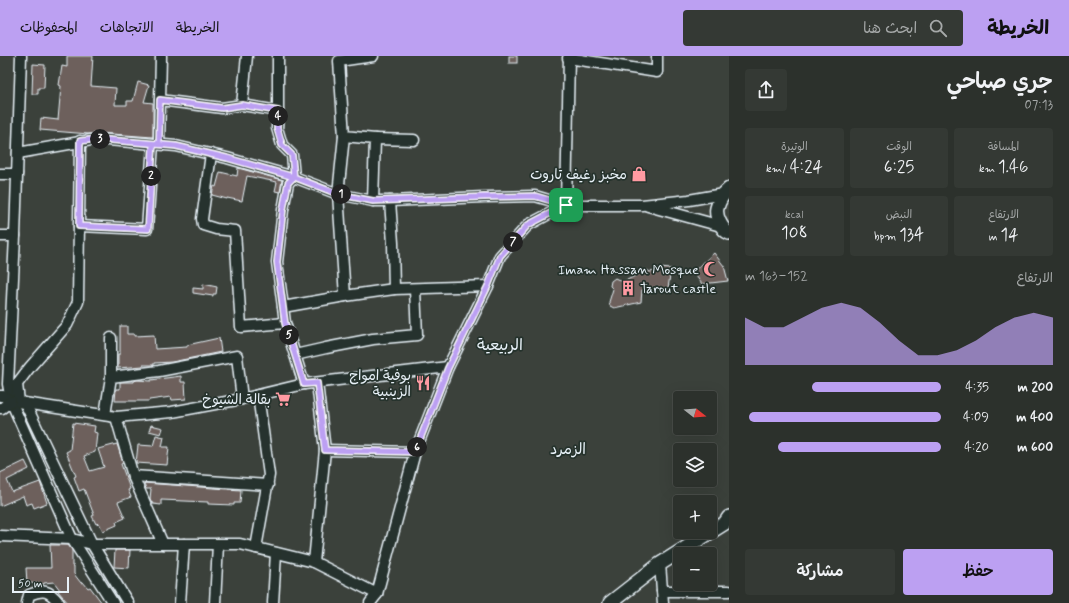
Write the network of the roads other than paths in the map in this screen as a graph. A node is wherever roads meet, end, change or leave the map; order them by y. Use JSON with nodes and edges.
{"nodes":[{"id":1,"x":21,"y":56,"type":"edge"},
{"id":2,"x":161,"y":56,"type":"edge"},
{"id":3,"x":247,"y":56,"type":"edge"},
{"id":4,"x":278,"y":56,"type":"edge"},
{"id":5,"x":373,"y":56,"type":"edge"},
{"id":6,"x":657,"y":56,"type":"edge"},
{"id":7,"x":568,"y":57,"type":"edge"},
{"id":8,"x":600,"y":60,"type":"edge"},
{"id":9,"x":160,"y":100,"type":"junction"},
{"id":10,"x":242,"y":105,"type":"junction"},
{"id":11,"x":278,"y":111,"type":"junction"},
{"id":12,"x":344,"y":136,"type":"junction"},
{"id":13,"x":375,"y":139,"type":"junction"},
{"id":14,"x":414,"y":140,"type":"dead end"},
{"id":15,"x":80,"y":141,"type":"junction"},
{"id":16,"x":156,"y":144,"type":"junction"},
{"id":17,"x":18,"y":153,"type":"junction"},
{"id":18,"x":211,"y":154,"type":"junction"},
{"id":19,"x":0,"y":174,"type":"edge"},
{"id":20,"x":17,"y":174,"type":"junction"},
{"id":21,"x":294,"y":177,"type":"junction"},
{"id":22,"x":726,"y":192,"type":"edge"},
{"id":23,"x":338,"y":194,"type":"junction"},
{"id":24,"x":373,"y":201,"type":"junction"},
{"id":25,"x":390,"y":201,"type":"junction"},
{"id":26,"x":566,"y":205,"type":"junction"},
{"id":27,"x":642,"y":205,"type":"junction"},
{"id":28,"x":79,"y":226,"type":"junction"},
{"id":29,"x":726,"y":234,"type":"edge"},
{"id":30,"x":0,"y":236,"type":"edge"},
{"id":31,"x":15,"y":236,"type":"junction"},
{"id":32,"x":488,"y":286,"type":"junction"},
{"id":33,"x":394,"y":289,"type":"junction"},
{"id":34,"x":416,"y":289,"type":"junction"},
{"id":35,"x":344,"y":296,"type":"junction"},
{"id":36,"x":284,"y":307,"type":"junction"},
{"id":37,"x":285,"y":323,"type":"junction"},
{"id":38,"x":111,"y":338,"type":"dead end"},
{"id":39,"x":295,"y":356,"type":"junction"},
{"id":40,"x":448,"y":368,"type":"junction"},
{"id":41,"x":111,"y":377,"type":"junction"},
{"id":42,"x":317,"y":383,"type":"junction"},
{"id":43,"x":304,"y":384,"type":"junction"},
{"id":44,"x":258,"y":395,"type":"junction"},
{"id":45,"x":0,"y":396,"type":"edge"},
{"id":46,"x":242,"y":399,"type":"junction"},
{"id":47,"x":18,"y":402,"type":"junction"},
{"id":48,"x":0,"y":408,"type":"edge"},
{"id":49,"x":105,"y":415,"type":"junction"},
{"id":50,"x":116,"y":416,"type":"junction"},
{"id":51,"x":325,"y":450,"type":"junction"},
{"id":52,"x":415,"y":452,"type":"junction"},
{"id":53,"x":133,"y":476,"type":"junction"},
{"id":54,"x":268,"y":485,"type":"junction"},
{"id":55,"x":729,"y":517,"type":"edge"},
{"id":56,"x":0,"y":536,"type":"edge"},
{"id":57,"x":72,"y":539,"type":"junction"},
{"id":58,"x":92,"y":544,"type":"junction"},
{"id":59,"x":163,"y":544,"type":"junction"},
{"id":60,"x":184,"y":544,"type":"junction"},
{"id":61,"x":218,"y":544,"type":"junction"},
{"id":62,"x":256,"y":548,"type":"junction"},
{"id":63,"x":276,"y":553,"type":"junction"},
{"id":64,"x":314,"y":562,"type":"junction"},
{"id":65,"x":660,"y":564,"type":"junction"},
{"id":66,"x":662,"y":591,"type":"junction"},
{"id":67,"x":729,"y":591,"type":"edge"},
{"id":68,"x":377,"y":594,"type":"junction"},
{"id":69,"x":27,"y":603,"type":"edge"},
{"id":70,"x":59,"y":603,"type":"edge"},
{"id":71,"x":113,"y":603,"type":"edge"},
{"id":72,"x":128,"y":603,"type":"edge"},
{"id":73,"x":180,"y":603,"type":"edge"},
{"id":74,"x":215,"y":603,"type":"edge"},
{"id":75,"x":273,"y":603,"type":"edge"},
{"id":76,"x":370,"y":603,"type":"edge"},
{"id":77,"x":610,"y":603,"type":"edge"},
{"id":78,"x":663,"y":603,"type":"edge"}],
"edges":[{"from":1,"to":17,"type":"street"},
{"from":2,"to":9,"type":"street"},
{"from":3,"to":10,"type":"street"},
{"from":4,"to":11,"type":"street"},
{"from":5,"to":12,"type":"street"},
{"from":6,"to":8,"type":"street"},
{"from":7,"to":8,"type":"street"},
{"from":7,"to":26,"type":"street"},
{"from":9,"to":10,"type":"street"},
{"from":9,"to":16,"type":"street"},
{"from":10,"to":11,"type":"street"},
{"from":11,"to":21,"type":"street"},
{"from":12,"to":13,"type":"street"},
{"from":12,"to":23,"type":"street"},
{"from":13,"to":14,"type":"street"},
{"from":13,"to":24,"type":"street"},
{"from":15,"to":16,"type":"street"},
{"from":15,"to":17,"type":"street"},
{"from":15,"to":28,"type":"street"},
{"from":16,"to":18,"type":"street"},
{"from":16,"to":28,"type":"street"},
{"from":17,"to":20,"type":"street"},
{"from":18,"to":21,"type":"street"},
{"from":18,"to":37,"type":"street"},
{"from":19,"to":20,"type":"street"},
{"from":20,"to":31,"type":"street"},
{"from":21,"to":23,"type":"street"},
{"from":21,"to":36,"type":"street"},
{"from":22,"to":27,"type":"street"},
{"from":22,"to":29,"type":"main road"},
{"from":23,"to":24,"type":"street"},
{"from":23,"to":35,"type":"street"},
{"from":24,"to":25,"type":"street"},
{"from":25,"to":26,"type":"street"},
{"from":25,"to":33,"type":"street"},
{"from":26,"to":27,"type":"street"},
{"from":26,"to":32,"type":"street"},
{"from":27,"to":29,"type":"street"},
{"from":28,"to":47,"type":"street"},
{"from":30,"to":31,"type":"street"},
{"from":31,"to":47,"type":"street"},
{"from":32,"to":34,"type":"street"},
{"from":32,"to":40,"type":"street"},
{"from":33,"to":34,"type":"street"},
{"from":33,"to":35,"type":"street"},
{"from":34,"to":39,"type":"street"},
{"from":35,"to":36,"type":"street"},
{"from":36,"to":37,"type":"street"},
{"from":37,"to":39,"type":"street"},
{"from":38,"to":41,"type":"street"},
{"from":39,"to":43,"type":"street"},
{"from":40,"to":42,"type":"street"},
{"from":40,"to":52,"type":"street"},
{"from":41,"to":46,"type":"street"},
{"from":41,"to":49,"type":"street"},
{"from":42,"to":43,"type":"street"},
{"from":42,"to":51,"type":"street"},
{"from":43,"to":44,"type":"street"},
{"from":44,"to":46,"type":"street"},
{"from":44,"to":54,"type":"street"},
{"from":45,"to":47,"type":"street"},
{"from":46,"to":50,"type":"street"},
{"from":47,"to":48,"type":"street"},
{"from":47,"to":49,"type":"street"},
{"from":47,"to":57,"type":"street"},
{"from":47,"to":58,"type":"street"},
{"from":49,"to":50,"type":"street"},
{"from":50,"to":53,"type":"street"},
{"from":51,"to":52,"type":"street"},
{"from":51,"to":64,"type":"street"},
{"from":52,"to":68,"type":"street"},
{"from":53,"to":54,"type":"street"},
{"from":53,"to":59,"type":"street"},
{"from":54,"to":62,"type":"street"},
{"from":55,"to":65,"type":"main road"},
{"from":56,"to":57,"type":"street"},
{"from":57,"to":58,"type":"street"},
{"from":57,"to":71,"type":"street"},
{"from":58,"to":59,"type":"street"},
{"from":58,"to":72,"type":"street"},
{"from":59,"to":60,"type":"street"},
{"from":60,"to":61,"type":"street"},
{"from":60,"to":73,"type":"street"},
{"from":61,"to":62,"type":"street"},
{"from":61,"to":74,"type":"street"},
{"from":62,"to":63,"type":"street"},
{"from":63,"to":64,"type":"street"},
{"from":63,"to":75,"type":"street"},
{"from":64,"to":68,"type":"street"},
{"from":65,"to":66,"type":"street"},
{"from":65,"to":77,"type":"main road"},
{"from":66,"to":67,"type":"street"},
{"from":66,"to":78,"type":"street"},
{"from":68,"to":76,"type":"street"},
{"from":69,"to":70,"type":"street"}]}
